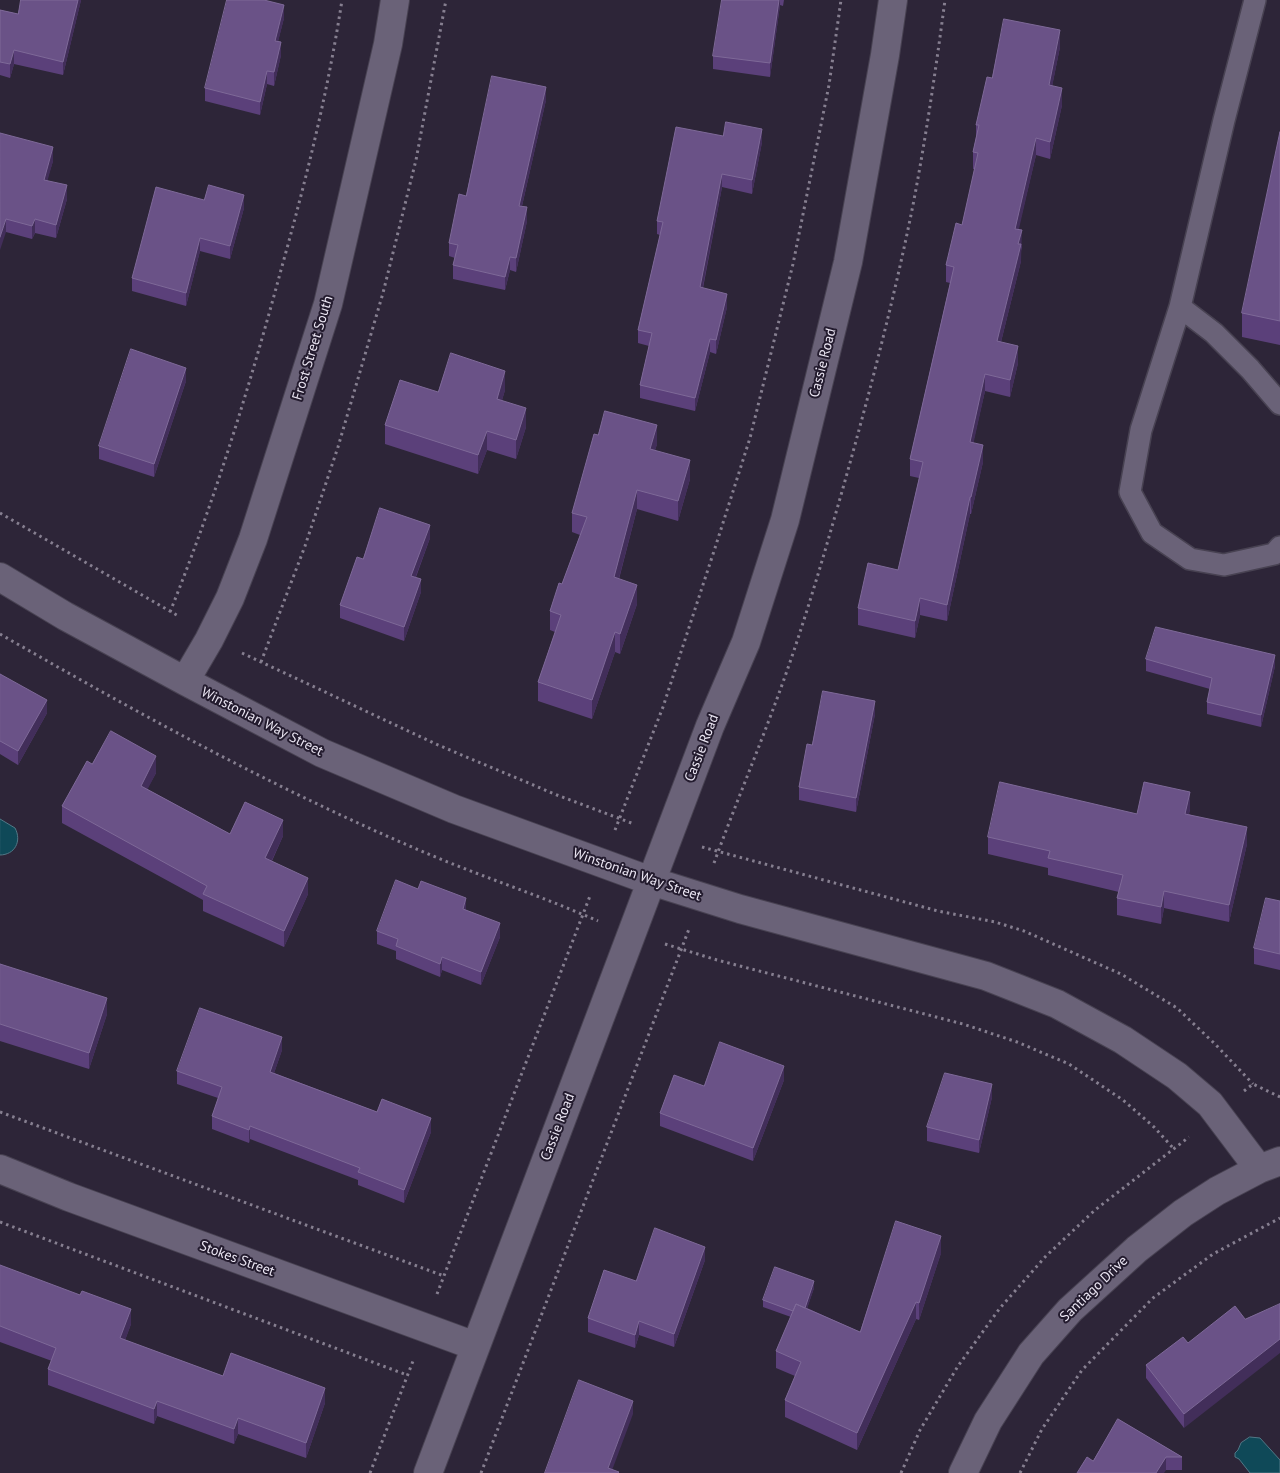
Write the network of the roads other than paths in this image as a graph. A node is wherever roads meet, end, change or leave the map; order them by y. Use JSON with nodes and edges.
{"nodes":[{"id":1,"x":395,"y":0,"type":"edge"},
{"id":2,"x":893,"y":0,"type":"edge"},
{"id":3,"x":1255,"y":0,"type":"edge"},
{"id":4,"x":1180,"y":307,"type":"junction"},
{"id":5,"x":1280,"y":404,"type":"edge"},
{"id":6,"x":1280,"y":547,"type":"edge"},
{"id":7,"x":0,"y":577,"type":"edge"},
{"id":8,"x":185,"y":681,"type":"junction"},
{"id":9,"x":651,"y":881,"type":"junction"},
{"id":10,"x":1270,"y":1165,"type":"edge"},
{"id":11,"x":0,"y":1169,"type":"edge"},
{"id":12,"x":475,"y":1346,"type":"junction"},
{"id":13,"x":428,"y":1473,"type":"edge"},
{"id":14,"x":963,"y":1473,"type":"edge"}],
"edges":[{"from":1,"to":8,"type":"street","name":"Frost Street South"},
{"from":2,"to":9,"type":"street","name":"Cassie Road"},
{"from":3,"to":4,"type":"lane"},
{"from":4,"to":5,"type":"lane"},
{"from":4,"to":6,"type":"lane"},
{"from":7,"to":8,"type":"street","name":"Winstonian Way Street"},
{"from":8,"to":9,"type":"street","name":"Winstonian Way Street"},
{"from":9,"to":10,"type":"street","name":"Winstonian Way Street"},
{"from":9,"to":12,"type":"street","name":"Cassie Road"},
{"from":10,"to":14,"type":"street","name":"Santiago Drive"},
{"from":11,"to":12,"type":"street","name":"Stokes Street"},
{"from":12,"to":13,"type":"street","name":"Cassie Road"}]}
